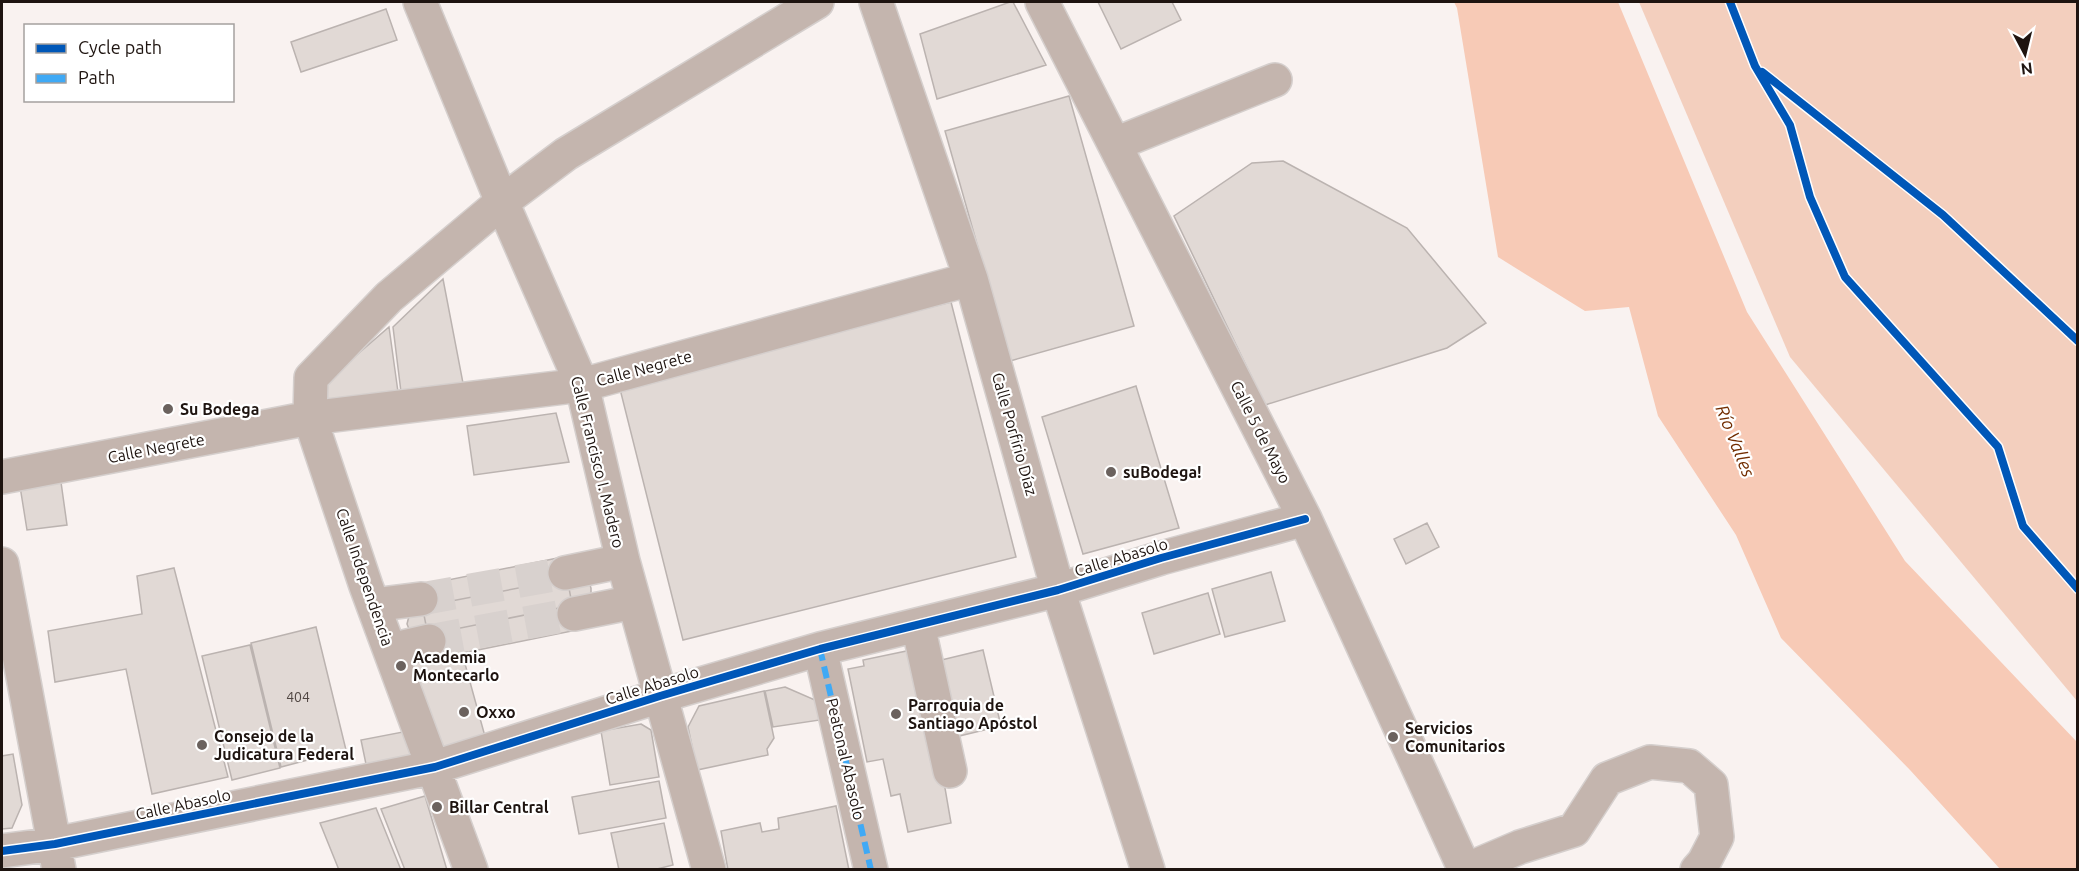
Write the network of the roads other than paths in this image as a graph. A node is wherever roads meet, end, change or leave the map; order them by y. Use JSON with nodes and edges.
{"nodes":[{"id":1,"x":420,"y":2,"type":"edge"},
{"id":2,"x":817,"y":2,"type":"edge"},
{"id":3,"x":876,"y":2,"type":"edge"},
{"id":4,"x":1042,"y":2,"type":"edge"},
{"id":5,"x":1275,"y":80,"type":"dead end"},
{"id":6,"x":1115,"y":144,"type":"junction"},
{"id":7,"x":502,"y":202,"type":"junction"},
{"id":8,"x":971,"y":279,"type":"junction"},
{"id":9,"x":582,"y":385,"type":"junction"},
{"id":10,"x":310,"y":418,"type":"junction"},
{"id":11,"x":2,"y":477,"type":"edge"},
{"id":12,"x":1305,"y":519,"type":"junction"},
{"id":13,"x":622,"y":561,"type":"junction"},
{"id":14,"x":2,"y":564,"type":"edge"},
{"id":15,"x":565,"y":573,"type":"tunnel mouth"},
{"id":16,"x":1058,"y":590,"type":"junction"},
{"id":17,"x":421,"y":599,"type":"tunnel mouth"},
{"id":18,"x":634,"y":602,"type":"junction"},
{"id":19,"x":373,"y":605,"type":"junction"},
{"id":20,"x":574,"y":614,"type":"tunnel mouth"},
{"id":21,"x":918,"y":625,"type":"junction"},
{"id":22,"x":429,"y":641,"type":"tunnel mouth"},
{"id":23,"x":820,"y":649,"type":"junction"},
{"id":24,"x":390,"y":650,"type":"junction"},
{"id":25,"x":660,"y":696,"type":"junction"},
{"id":26,"x":435,"y":767,"type":"junction"},
{"id":27,"x":950,"y":771,"type":"dead end"},
{"id":28,"x":2,"y":851,"type":"edge"},
{"id":29,"x":57,"y":857,"type":"edge"},
{"id":30,"x":471,"y":870,"type":"edge"},
{"id":31,"x":709,"y":870,"type":"edge"},
{"id":32,"x":871,"y":870,"type":"edge"},
{"id":33,"x":1148,"y":870,"type":"edge"},
{"id":34,"x":1466,"y":870,"type":"edge"},
{"id":35,"x":1697,"y":870,"type":"edge"}],
"edges":[{"from":1,"to":7,"type":"street","name":"Calle Francisco I. Madero"},
{"from":2,"to":7,"type":"street"},
{"from":3,"to":8,"type":"street","name":"Calle Porfirio Díaz"},
{"from":4,"to":6,"type":"street","name":"Calle 5 de Mayo"},
{"from":5,"to":6,"type":"street"},
{"from":6,"to":12,"type":"street","name":"Calle 5 de Mayo"},
{"from":7,"to":9,"type":"street","name":"Calle Francisco I. Madero"},
{"from":7,"to":10,"type":"street"},
{"from":8,"to":9,"type":"street","name":"Calle Negrete"},
{"from":8,"to":16,"type":"street","name":"Calle Porfirio Díaz"},
{"from":9,"to":10,"type":"street","name":"Calle Negrete"},
{"from":9,"to":13,"type":"street","name":"Calle Francisco I. Madero"},
{"from":10,"to":11,"type":"street","name":"Calle Negrete"},
{"from":10,"to":19,"type":"street","name":"Calle Independencia"},
{"from":12,"to":16,"type":"street","name":"Calle Abasolo"},
{"from":12,"to":34,"type":"street","name":"Calle 5 de Mayo"},
{"from":13,"to":15,"type":"street"},
{"from":13,"to":18,"type":"street","name":"Calle Francisco I. Madero"},
{"from":14,"to":29,"type":"street"},
{"from":16,"to":21,"type":"street","name":"Calle Abasolo"},
{"from":16,"to":33,"type":"street","name":"Calle Porfirio Díaz"},
{"from":17,"to":19,"type":"street"},
{"from":18,"to":20,"type":"street"},
{"from":18,"to":25,"type":"street","name":"Calle Francisco I. Madero"},
{"from":19,"to":24,"type":"street","name":"Calle Independencia"},
{"from":21,"to":23,"type":"street","name":"Calle Abasolo"},
{"from":21,"to":27,"type":"street"},
{"from":22,"to":24,"type":"street"},
{"from":23,"to":25,"type":"street","name":"Calle Abasolo"},
{"from":23,"to":32,"type":"street","name":"Peatonal Abasolo"},
{"from":24,"to":26,"type":"street","name":"Calle Independencia"},
{"from":25,"to":26,"type":"street","name":"Calle Abasolo"},
{"from":25,"to":31,"type":"street","name":"Calle Francisco I. Madero"},
{"from":26,"to":29,"type":"street","name":"Calle Abasolo"},
{"from":26,"to":30,"type":"street","name":"Calle Independencia"},
{"from":28,"to":29,"type":"street","name":"Calle Abasolo"},
{"from":34,"to":35,"type":"street"}]}
